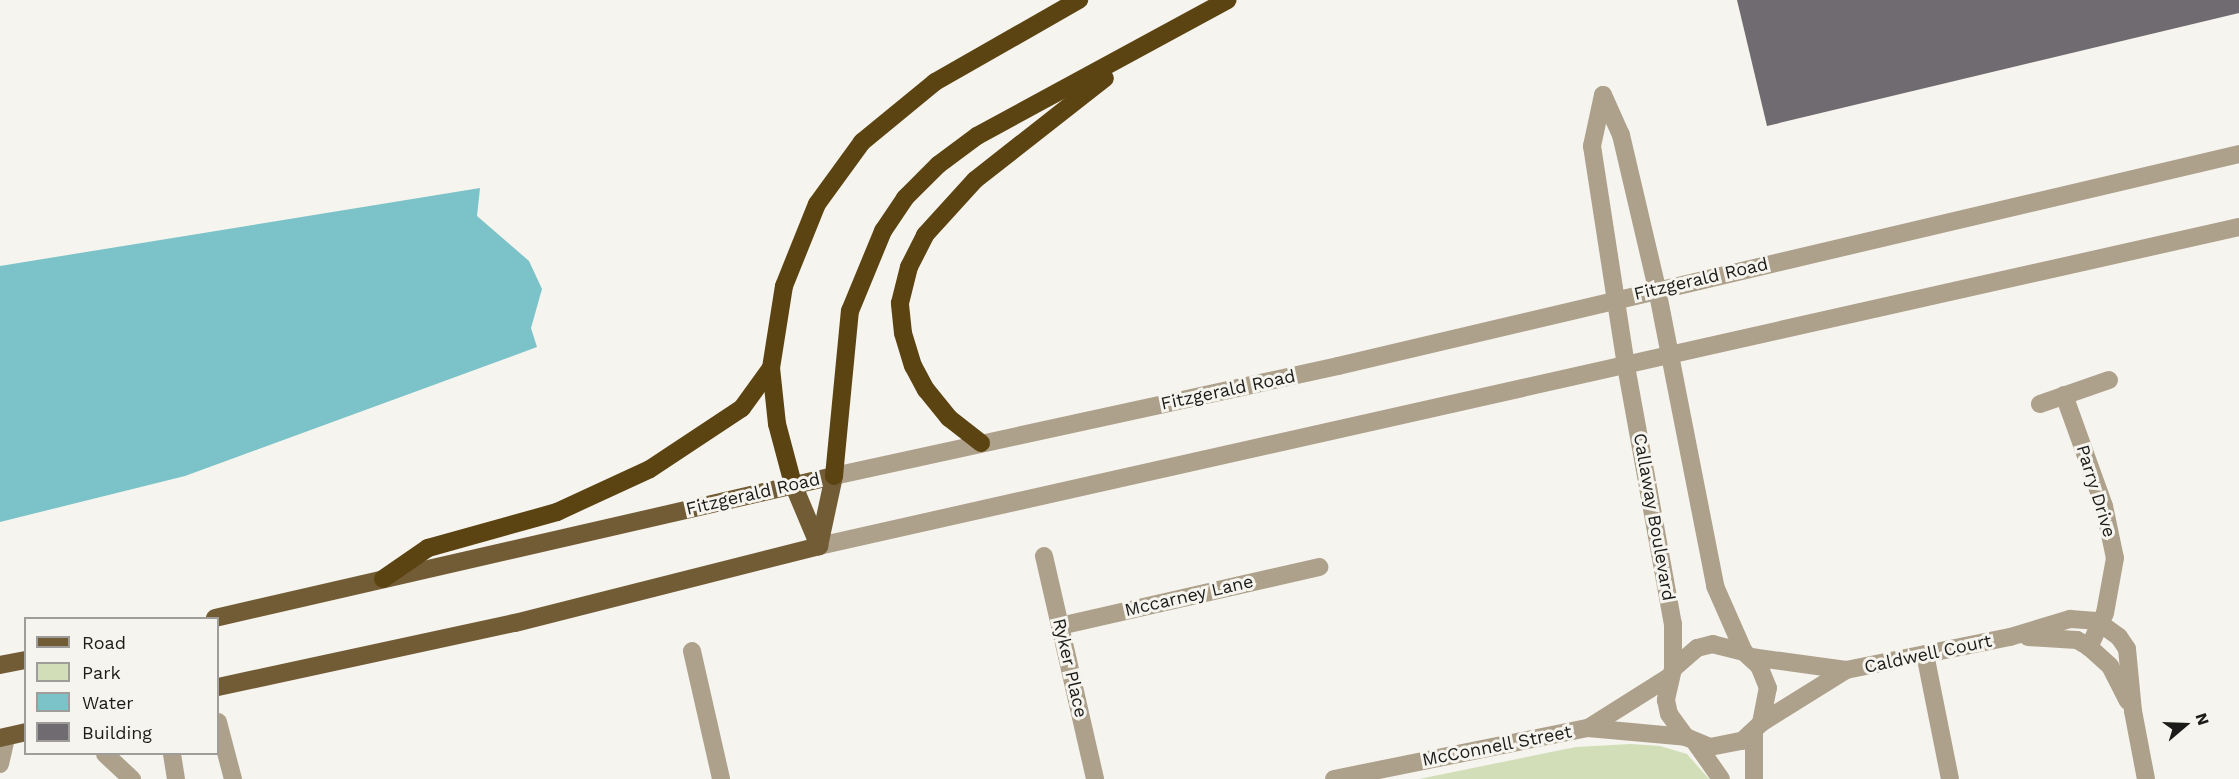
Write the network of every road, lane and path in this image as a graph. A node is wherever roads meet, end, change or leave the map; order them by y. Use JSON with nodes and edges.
{"nodes":[{"id":1,"x":1079,"y":0,"type":"edge"},
{"id":2,"x":1227,"y":0,"type":"edge"},
{"id":3,"x":1140,"y":51,"type":"junction"},
{"id":4,"x":2239,"y":154,"type":"edge"},
{"id":5,"x":2239,"y":227,"type":"edge"},
{"id":6,"x":1657,"y":289,"type":"junction"},
{"id":7,"x":1615,"y":298,"type":"junction"},
{"id":8,"x":1670,"y":357,"type":"junction"},
{"id":9,"x":1626,"y":366,"type":"junction"},
{"id":10,"x":771,"y":368,"type":"junction"},
{"id":11,"x":2109,"y":380,"type":"dead end"},
{"id":12,"x":2064,"y":395,"type":"junction"},
{"id":13,"x":2040,"y":404,"type":"dead end"},
{"id":14,"x":981,"y":443,"type":"junction"},
{"id":15,"x":834,"y":476,"type":"junction"},
{"id":16,"x":793,"y":484,"type":"junction"},
{"id":17,"x":819,"y":546,"type":"junction"},
{"id":18,"x":1044,"y":556,"type":"dead end"},
{"id":19,"x":1319,"y":567,"type":"dead end"},
{"id":20,"x":383,"y":579,"type":"junction"},
{"id":21,"x":219,"y":617,"type":"edge"},
{"id":22,"x":2100,"y":623,"type":"junction"},
{"id":23,"x":1060,"y":626,"type":"junction"},
{"id":24,"x":2010,"y":637,"type":"junction"},
{"id":25,"x":2089,"y":647,"type":"junction"},
{"id":26,"x":692,"y":651,"type":"dead end"},
{"id":27,"x":1748,"y":654,"type":"junction"},
{"id":28,"x":1925,"y":654,"type":"junction"},
{"id":29,"x":24,"y":660,"type":"edge"},
{"id":30,"x":0,"y":665,"type":"edge"},
{"id":31,"x":1846,"y":670,"type":"junction"},
{"id":32,"x":1671,"y":673,"type":"junction"},
{"id":33,"x":219,"y":687,"type":"edge"},
{"id":34,"x":2133,"y":711,"type":"junction"},
{"id":35,"x":219,"y":726,"type":"edge"},
{"id":36,"x":1758,"y":727,"type":"junction"},
{"id":37,"x":1588,"y":728,"type":"junction"},
{"id":38,"x":24,"y":732,"type":"edge"},
{"id":39,"x":3,"y":737,"type":"edge"},
{"id":40,"x":1690,"y":739,"type":"junction"},
{"id":41,"x":107,"y":755,"type":"edge"},
{"id":42,"x":172,"y":755,"type":"edge"},
{"id":43,"x":0,"y":764,"type":"edge"},
{"id":44,"x":132,"y":779,"type":"edge"},
{"id":45,"x":176,"y":779,"type":"edge"},
{"id":46,"x":232,"y":779,"type":"edge"},
{"id":47,"x":722,"y":779,"type":"edge"},
{"id":48,"x":1095,"y":779,"type":"edge"},
{"id":49,"x":1334,"y":779,"type":"edge"},
{"id":50,"x":1721,"y":779,"type":"edge"},
{"id":51,"x":1754,"y":779,"type":"edge"},
{"id":52,"x":1950,"y":779,"type":"edge"},
{"id":53,"x":2146,"y":779,"type":"edge"}],
"edges":[{"from":1,"to":10,"type":"highway"},
{"from":2,"to":3,"type":"highway"},
{"from":3,"to":14,"type":"highway"},
{"from":3,"to":15,"type":"highway"},
{"from":4,"to":6,"type":"street","name":"Fitzgerald Road"},
{"from":5,"to":8,"type":"street"},
{"from":6,"to":7,"type":"street","name":"Fitzgerald Road"},
{"from":6,"to":7,"type":"street","name":"Callaway Boulevard"},
{"from":6,"to":8,"type":"street"},
{"from":7,"to":9,"type":"street","name":"Callaway Boulevard"},
{"from":7,"to":14,"type":"street","name":"Fitzgerald Road"},
{"from":8,"to":9,"type":"street"},
{"from":8,"to":27,"type":"street"},
{"from":9,"to":17,"type":"street"},
{"from":9,"to":32,"type":"street","name":"Callaway Boulevard"},
{"from":10,"to":16,"type":"highway"},
{"from":10,"to":20,"type":"highway"},
{"from":11,"to":12,"type":"street"},
{"from":12,"to":13,"type":"street"},
{"from":12,"to":22,"type":"street","name":"Parry Drive"},
{"from":14,"to":15,"type":"street","name":"Fitzgerald Road"},
{"from":15,"to":16,"type":"main road","name":"Fitzgerald Road"},
{"from":15,"to":17,"type":"main road"},
{"from":16,"to":17,"type":"main road"},
{"from":16,"to":20,"type":"main road","name":"Fitzgerald Road"},
{"from":17,"to":33,"type":"main road"},
{"from":18,"to":23,"type":"street","name":"Ryker Place"},
{"from":19,"to":23,"type":"street","name":"Mccarney Lane"},
{"from":20,"to":21,"type":"main road","name":"Fitzgerald Road"},
{"from":22,"to":24,"type":"street","name":"Caldwell Court"},
{"from":22,"to":25,"type":"street","name":"Parry Drive"},
{"from":22,"to":34,"type":"street"},
{"from":23,"to":48,"type":"street","name":"Ryker Place"},
{"from":24,"to":25,"type":"street","name":"Caldwell Court"},
{"from":24,"to":28,"type":"street","name":"Caldwell Court"},
{"from":25,"to":34,"type":"street"},
{"from":26,"to":47,"type":"street"},
{"from":27,"to":31,"type":"street","name":"Caldwell Court"},
{"from":27,"to":32,"type":"street"},
{"from":27,"to":36,"type":"street"},
{"from":28,"to":31,"type":"street","name":"Caldwell Court"},
{"from":28,"to":52,"type":"street"},
{"from":29,"to":30,"type":"main road"},
{"from":31,"to":36,"type":"street","name":"Caldwell Court"},
{"from":32,"to":37,"type":"street","name":"McConnell Street"},
{"from":32,"to":40,"type":"street"},
{"from":34,"to":53,"type":"street"},
{"from":35,"to":46,"type":"street"},
{"from":36,"to":40,"type":"street"},
{"from":36,"to":51,"type":"street"},
{"from":37,"to":40,"type":"street","name":"McConnell Street"},
{"from":37,"to":49,"type":"street","name":"McConnell Street"},
{"from":38,"to":39,"type":"main road"},
{"from":39,"to":43,"type":"street"},
{"from":40,"to":50,"type":"street"},
{"from":41,"to":44,"type":"street"},
{"from":42,"to":45,"type":"street"}]}
